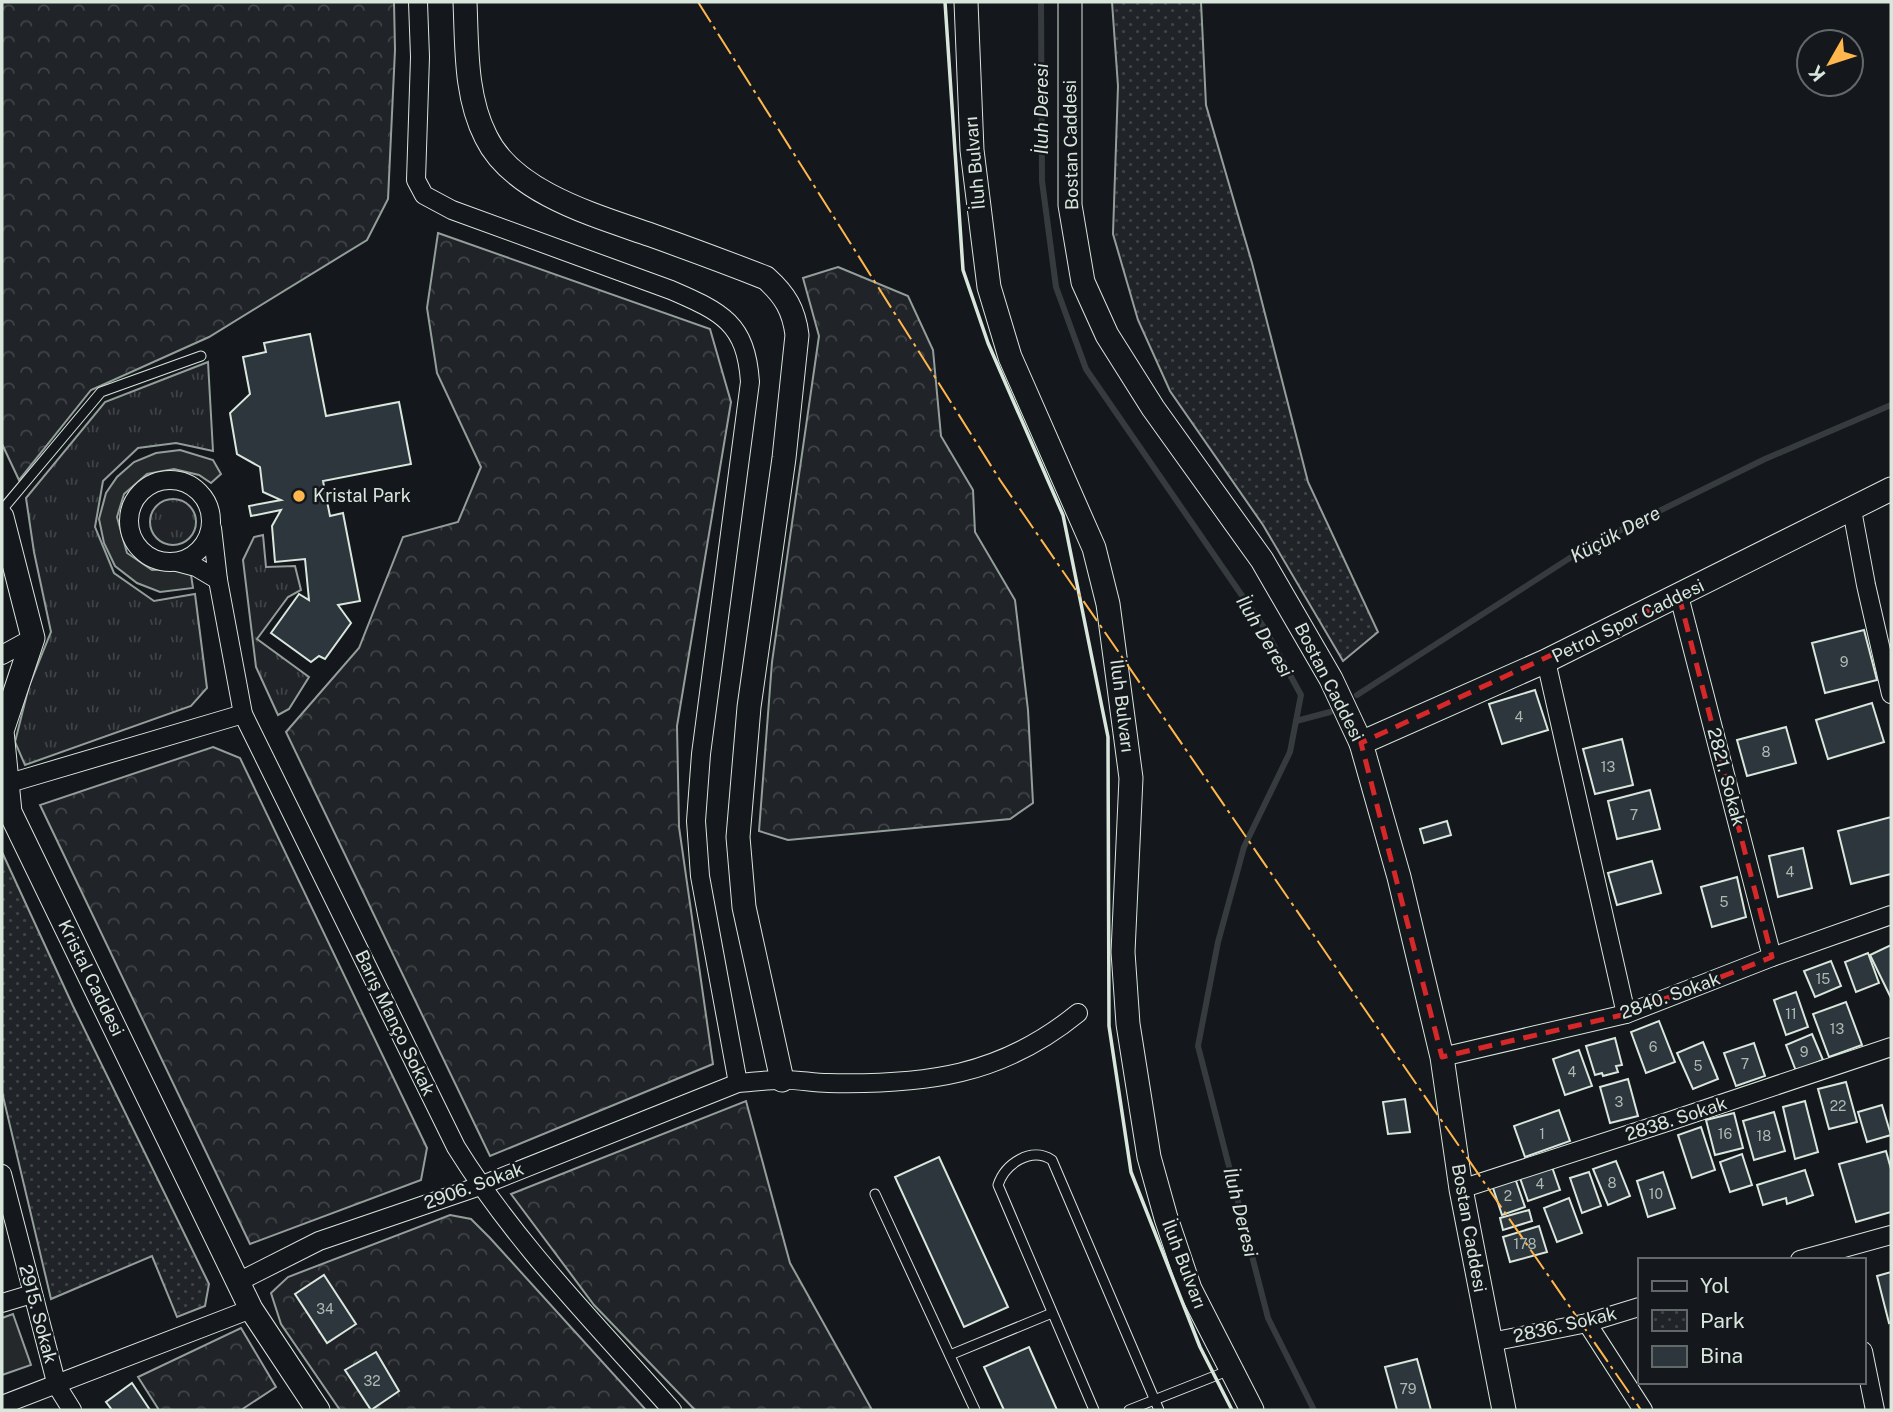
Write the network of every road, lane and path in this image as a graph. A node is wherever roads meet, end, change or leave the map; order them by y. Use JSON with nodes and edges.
{"nodes":[{"id":1,"x":418,"y":2,"type":"edge"},
{"id":2,"x":465,"y":2,"type":"edge"},
{"id":3,"x":966,"y":2,"type":"edge"},
{"id":4,"x":1070,"y":2,"type":"edge"},
{"id":5,"x":201,"y":356,"type":"dead end"},
{"id":6,"x":1891,"y":489,"type":"edge"},
{"id":7,"x":2,"y":510,"type":"edge"},
{"id":8,"x":1852,"y":510,"type":"junction"},
{"id":9,"x":2,"y":517,"type":"edge"},
{"id":10,"x":212,"y":523,"type":"junction"},
{"id":11,"x":177,"y":562,"type":"junction"},
{"id":12,"x":218,"y":580,"type":"junction"},
{"id":13,"x":1679,"y":596,"type":"junction"},
{"id":14,"x":33,"y":638,"type":"junction"},
{"id":15,"x":2,"y":655,"type":"edge"},
{"id":16,"x":1546,"y":661,"type":"junction"},
{"id":17,"x":1889,"y":673,"type":"edge"},
{"id":18,"x":1891,"y":694,"type":"edge"},
{"id":19,"x":243,"y":714,"type":"junction"},
{"id":20,"x":1361,"y":743,"type":"junction"},
{"id":21,"x":6,"y":784,"type":"junction"},
{"id":22,"x":1891,"y":915,"type":"edge"},
{"id":23,"x":1772,"y":957,"type":"junction"},
{"id":24,"x":1078,"y":1013,"type":"dead end"},
{"id":25,"x":1626,"y":1014,"type":"junction"},
{"id":26,"x":1891,"y":1046,"type":"edge"},
{"id":27,"x":1442,"y":1057,"type":"junction"},
{"id":28,"x":782,"y":1080,"type":"junction"},
{"id":29,"x":737,"y":1083,"type":"junction"},
{"id":30,"x":2,"y":1174,"type":"edge"},
{"id":31,"x":480,"y":1185,"type":"junction"},
{"id":32,"x":1461,"y":1189,"type":"junction"},
{"id":33,"x":875,"y":1194,"type":"dead end"},
{"id":34,"x":1891,"y":1234,"type":"edge"},
{"id":35,"x":1843,"y":1254,"type":"edge"},
{"id":36,"x":1814,"y":1258,"type":"edge"},
{"id":37,"x":238,"y":1282,"type":"junction"},
{"id":38,"x":32,"y":1294,"type":"junction"},
{"id":39,"x":2,"y":1303,"type":"edge"},
{"id":40,"x":1638,"y":1307,"type":"edge"},
{"id":41,"x":251,"y":1309,"type":"junction"},
{"id":42,"x":1052,"y":1313,"type":"junction"},
{"id":43,"x":1587,"y":1323,"type":"junction"},
{"id":44,"x":1490,"y":1342,"type":"junction"},
{"id":45,"x":950,"y":1356,"type":"junction"},
{"id":46,"x":1865,"y":1361,"type":"edge"},
{"id":47,"x":1232,"y":1370,"type":"junction"},
{"id":48,"x":57,"y":1386,"type":"junction"},
{"id":49,"x":1154,"y":1400,"type":"junction"},
{"id":50,"x":2,"y":1405,"type":"edge"},
{"id":51,"x":72,"y":1410,"type":"edge"},
{"id":52,"x":318,"y":1410,"type":"edge"},
{"id":53,"x":672,"y":1410,"type":"edge"},
{"id":54,"x":975,"y":1410,"type":"edge"},
{"id":55,"x":1094,"y":1410,"type":"edge"},
{"id":56,"x":1129,"y":1410,"type":"edge"},
{"id":57,"x":1159,"y":1410,"type":"edge"},
{"id":58,"x":1252,"y":1410,"type":"edge"},
{"id":59,"x":1504,"y":1410,"type":"edge"},
{"id":60,"x":1643,"y":1410,"type":"edge"},
{"id":61,"x":1875,"y":1410,"type":"edge"}],
"edges":[{"from":1,"to":29,"type":"street"},
{"from":2,"to":28,"type":"street"},
{"from":3,"to":47,"type":"street","name":"İluh Bulvarı"},
{"from":4,"to":20,"type":"street","name":"Bostan Caddesi"},
{"from":5,"to":7,"type":"lane"},
{"from":6,"to":8,"type":"street","name":"Petrol Spor Caddesi"},
{"from":8,"to":13,"type":"street","name":"Petrol Spor Caddesi"},
{"from":8,"to":17,"type":"street"},
{"from":9,"to":14,"type":"street"},
{"from":10,"to":11,"type":"street"},
{"from":10,"to":11,"type":"street"},
{"from":10,"to":12,"type":"street","name":"Barış Manço Sokak"},
{"from":11,"to":12,"type":"street"},
{"from":12,"to":19,"type":"street","name":"Barış Manço Sokak"},
{"from":13,"to":16,"type":"street","name":"Petrol Spor Caddesi"},
{"from":13,"to":23,"type":"street","name":"2821. Sokak"},
{"from":14,"to":15,"type":"street"},
{"from":14,"to":21,"type":"street","name":"Kristal Caddesi"},
{"from":16,"to":20,"type":"street","name":"Petrol Spor Caddesi"},
{"from":16,"to":25,"type":"street"},
{"from":17,"to":18,"type":"street"},
{"from":19,"to":21,"type":"street"},
{"from":19,"to":31,"type":"street","name":"Barış Manço Sokak"},
{"from":20,"to":27,"type":"street","name":"Bostan Caddesi"},
{"from":21,"to":37,"type":"street","name":"Kristal Caddesi"},
{"from":22,"to":23,"type":"street","name":"2840. Sokak"},
{"from":23,"to":25,"type":"street","name":"2840. Sokak"},
{"from":24,"to":28,"type":"street","name":"2906. Sokak"},
{"from":25,"to":27,"type":"street","name":"2840. Sokak"},
{"from":26,"to":32,"type":"street","name":"2838. Sokak"},
{"from":27,"to":32,"type":"street","name":"Bostan Caddesi"},
{"from":28,"to":29,"type":"street","name":"2906. Sokak"},
{"from":29,"to":31,"type":"street","name":"2906. Sokak"},
{"from":30,"to":38,"type":"street","name":"2915. Sokak"},
{"from":31,"to":37,"type":"street","name":"2906. Sokak"},
{"from":31,"to":53,"type":"street","name":"Barış Manço Sokak"},
{"from":32,"to":44,"type":"street","name":"Bostan Caddesi"},
{"from":33,"to":45,"type":"lane"},
{"from":34,"to":35,"type":"street"},
{"from":35,"to":36,"type":"street"},
{"from":37,"to":41,"type":"street","name":"Kristal Caddesi"},
{"from":38,"to":39,"type":"street"},
{"from":38,"to":48,"type":"street","name":"2915. Sokak"},
{"from":40,"to":43,"type":"street","name":"2836. Sokak"},
{"from":41,"to":48,"type":"street"},
{"from":41,"to":52,"type":"street","name":"Kristal Caddesi"},
{"from":42,"to":45,"type":"lane"},
{"from":42,"to":49,"type":"lane"},
{"from":42,"to":55,"type":"lane"},
{"from":43,"to":44,"type":"street","name":"2836. Sokak"},
{"from":43,"to":60,"type":"street"},
{"from":44,"to":59,"type":"street","name":"Bostan Caddesi"},
{"from":45,"to":54,"type":"lane"},
{"from":46,"to":61,"type":"street"},
{"from":47,"to":49,"type":"lane"},
{"from":47,"to":58,"type":"street","name":"İluh Bulvarı"},
{"from":48,"to":50,"type":"street"},
{"from":48,"to":51,"type":"street","name":"2915. Sokak"},
{"from":49,"to":56,"type":"lane"},
{"from":49,"to":57,"type":"lane"}]}
